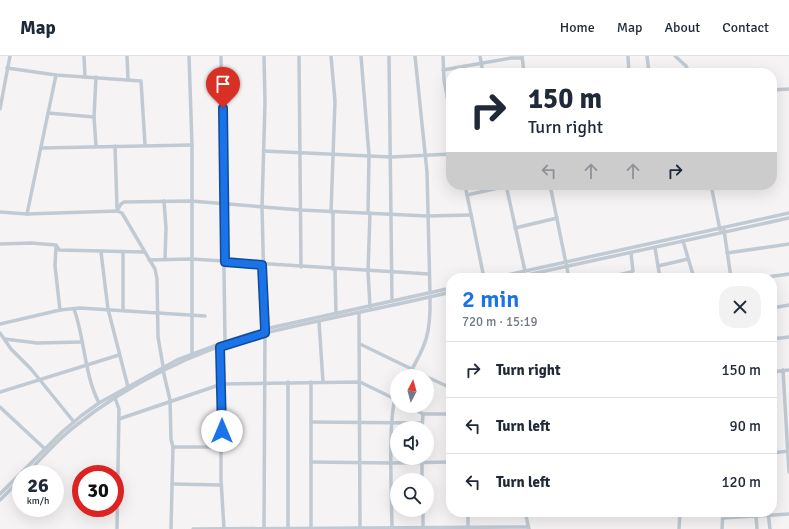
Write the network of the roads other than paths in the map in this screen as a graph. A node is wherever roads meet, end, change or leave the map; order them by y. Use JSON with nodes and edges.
{"nodes":[{"id":1,"x":10,"y":56,"type":"edge"},
{"id":2,"x":84,"y":56,"type":"edge"},
{"id":3,"x":127,"y":56,"type":"edge"},
{"id":4,"x":189,"y":56,"type":"edge"},
{"id":5,"x":221,"y":56,"type":"edge"},
{"id":6,"x":264,"y":56,"type":"edge"},
{"id":7,"x":299,"y":56,"type":"edge"},
{"id":8,"x":331,"y":56,"type":"edge"},
{"id":9,"x":361,"y":56,"type":"edge"},
{"id":10,"x":389,"y":56,"type":"edge"},
{"id":11,"x":415,"y":56,"type":"edge"},
{"id":12,"x":442,"y":56,"type":"edge"},
{"id":13,"x":480,"y":56,"type":"edge"},
{"id":14,"x":524,"y":56,"type":"edge"},
{"id":15,"x":628,"y":56,"type":"edge"},
{"id":16,"x":647,"y":56,"type":"edge"},
{"id":17,"x":675,"y":56,"type":"edge"},
{"id":18,"x":481,"y":64,"type":"junction"},
{"id":19,"x":8,"y":68,"type":"junction"},
{"id":20,"x":456,"y":68,"type":"edge"},
{"id":21,"x":482,"y":68,"type":"edge"},
{"id":22,"x":524,"y":68,"type":"edge"},
{"id":23,"x":629,"y":68,"type":"edge"},
{"id":24,"x":649,"y":68,"type":"edge"},
{"id":25,"x":686,"y":68,"type":"edge"},
{"id":26,"x":443,"y":70,"type":"junction"},
{"id":27,"x":446,"y":70,"type":"edge"},
{"id":28,"x":56,"y":75,"type":"junction"},
{"id":29,"x":85,"y":77,"type":"junction"},
{"id":30,"x":96,"y":77,"type":"junction"},
{"id":31,"x":128,"y":79,"type":"junction"},
{"id":32,"x":446,"y":87,"type":"edge"},
{"id":33,"x":789,"y":89,"type":"edge"},
{"id":34,"x":777,"y":90,"type":"edge"},
{"id":35,"x":0,"y":109,"type":"edge"},
{"id":36,"x":48,"y":114,"type":"junction"},
{"id":37,"x":94,"y":117,"type":"junction"},
{"id":38,"x":145,"y":145,"type":"junction"},
{"id":39,"x":192,"y":145,"type":"junction"},
{"id":40,"x":96,"y":146,"type":"junction"},
{"id":41,"x":115,"y":146,"type":"junction"},
{"id":42,"x":41,"y":148,"type":"junction"},
{"id":43,"x":264,"y":151,"type":"junction"},
{"id":44,"x":300,"y":152,"type":"junction"},
{"id":45,"x":334,"y":153,"type":"junction"},
{"id":46,"x":446,"y":154,"type":"edge"},
{"id":47,"x":369,"y":155,"type":"junction"},
{"id":48,"x":425,"y":156,"type":"junction"},
{"id":49,"x":391,"y":157,"type":"junction"},
{"id":50,"x":466,"y":190,"type":"edge"},
{"id":51,"x":489,"y":190,"type":"edge"},
{"id":52,"x":507,"y":190,"type":"edge"},
{"id":53,"x":551,"y":190,"type":"edge"},
{"id":54,"x":712,"y":190,"type":"edge"},
{"id":55,"x":467,"y":195,"type":"junction"},
{"id":56,"x":191,"y":201,"type":"junction"},
{"id":57,"x":164,"y":202,"type":"junction"},
{"id":58,"x":224,"y":204,"type":"junction"},
{"id":59,"x":262,"y":207,"type":"junction"},
{"id":60,"x":301,"y":210,"type":"junction"},
{"id":61,"x":117,"y":211,"type":"junction"},
{"id":62,"x":0,"y":212,"type":"edge"},
{"id":63,"x":332,"y":212,"type":"junction"},
{"id":64,"x":369,"y":213,"type":"junction"},
{"id":65,"x":789,"y":213,"type":"edge"},
{"id":66,"x":26,"y":214,"type":"junction"},
{"id":67,"x":392,"y":214,"type":"junction"},
{"id":68,"x":471,"y":215,"type":"junction"},
{"id":69,"x":426,"y":216,"type":"junction"},
{"id":70,"x":557,"y":218,"type":"junction"},
{"id":71,"x":789,"y":218,"type":"edge"},
{"id":72,"x":515,"y":228,"type":"junction"},
{"id":73,"x":722,"y":230,"type":"junction"},
{"id":74,"x":683,"y":241,"type":"junction"},
{"id":75,"x":0,"y":244,"type":"edge"},
{"id":76,"x":789,"y":244,"type":"edge"},
{"id":77,"x":56,"y":245,"type":"junction"},
{"id":78,"x":655,"y":248,"type":"junction"},
{"id":79,"x":101,"y":252,"type":"junction"},
{"id":80,"x":123,"y":252,"type":"junction"},
{"id":81,"x":144,"y":252,"type":"junction"},
{"id":82,"x":631,"y":253,"type":"junction"},
{"id":83,"x":727,"y":253,"type":"junction"},
{"id":84,"x":164,"y":259,"type":"junction"},
{"id":85,"x":191,"y":259,"type":"junction"},
{"id":86,"x":688,"y":259,"type":"junction"},
{"id":87,"x":149,"y":260,"type":"junction"},
{"id":88,"x":225,"y":262,"type":"junction"},
{"id":89,"x":262,"y":265,"type":"junction"},
{"id":90,"x":566,"y":265,"type":"junction"},
{"id":91,"x":658,"y":266,"type":"junction"},
{"id":92,"x":300,"y":267,"type":"junction"},
{"id":93,"x":334,"y":269,"type":"junction"},
{"id":94,"x":368,"y":271,"type":"junction"},
{"id":95,"x":391,"y":272,"type":"junction"},
{"id":96,"x":483,"y":273,"type":"edge"},
{"id":97,"x":526,"y":273,"type":"edge"},
{"id":98,"x":534,"y":273,"type":"edge"},
{"id":99,"x":568,"y":273,"type":"edge"},
{"id":100,"x":627,"y":273,"type":"edge"},
{"id":101,"x":659,"y":273,"type":"edge"},
{"id":102,"x":692,"y":273,"type":"edge"},
{"id":103,"x":730,"y":273,"type":"edge"},
{"id":104,"x":429,"y":274,"type":"junction"},
{"id":105,"x":789,"y":274,"type":"edge"},
{"id":106,"x":777,"y":276,"type":"edge"},
{"id":107,"x":446,"y":289,"type":"edge"},
{"id":108,"x":430,"y":293,"type":"junction"},
{"id":109,"x":446,"y":293,"type":"edge"},
{"id":110,"x":430,"y":297,"type":"junction"},
{"id":111,"x":392,"y":302,"type":"junction"},
{"id":112,"x":789,"y":305,"type":"edge"},
{"id":113,"x":370,"y":306,"type":"junction"},
{"id":114,"x":777,"y":307,"type":"edge"},
{"id":115,"x":74,"y":309,"type":"junction"},
{"id":116,"x":108,"y":309,"type":"junction"},
{"id":117,"x":60,"y":310,"type":"junction"},
{"id":118,"x":123,"y":310,"type":"junction"},
{"id":119,"x":157,"y":312,"type":"junction"},
{"id":120,"x":359,"y":313,"type":"junction"},
{"id":121,"x":336,"y":314,"type":"junction"},
{"id":122,"x":191,"y":315,"type":"junction"},
{"id":123,"x":205,"y":316,"type":"dead end"},
{"id":124,"x":319,"y":322,"type":"junction"},
{"id":125,"x":0,"y":324,"type":"edge"},
{"id":126,"x":265,"y":331,"type":"junction"},
{"id":127,"x":0,"y":333,"type":"edge"},
{"id":128,"x":789,"y":337,"type":"edge"},
{"id":129,"x":777,"y":338,"type":"edge"},
{"id":130,"x":5,"y":340,"type":"junction"},
{"id":131,"x":82,"y":342,"type":"junction"},
{"id":132,"x":225,"y":342,"type":"junction"},
{"id":133,"x":360,"y":344,"type":"junction"},
{"id":134,"x":220,"y":347,"type":"junction"},
{"id":135,"x":192,"y":354,"type":"junction"},
{"id":136,"x":120,"y":355,"type":"junction"},
{"id":137,"x":87,"y":364,"type":"junction"},
{"id":138,"x":163,"y":368,"type":"junction"},
{"id":139,"x":412,"y":369,"type":"joint"},
{"id":140,"x":783,"y":370,"type":"junction"},
{"id":141,"x":789,"y":370,"type":"edge"},
{"id":142,"x":777,"y":371,"type":"edge"},
{"id":143,"x":39,"y":380,"type":"junction"},
{"id":144,"x":434,"y":380,"type":"edge"},
{"id":145,"x":264,"y":382,"type":"junction"},
{"id":146,"x":288,"y":382,"type":"junction"},
{"id":147,"x":311,"y":382,"type":"junction"},
{"id":148,"x":323,"y":382,"type":"junction"},
{"id":149,"x":360,"y":382,"type":"junction"},
{"id":150,"x":222,"y":384,"type":"junction"},
{"id":151,"x":446,"y":386,"type":"edge"},
{"id":152,"x":128,"y":387,"type":"junction"},
{"id":153,"x":787,"y":387,"type":"edge"},
{"id":154,"x":0,"y":392,"type":"edge"},
{"id":155,"x":390,"y":396,"type":"edge"},
{"id":156,"x":115,"y":398,"type":"junction"},
{"id":157,"x":170,"y":400,"type":"junction"},
{"id":158,"x":99,"y":404,"type":"junction"},
{"id":159,"x":0,"y":407,"type":"edge"},
{"id":160,"x":422,"y":414,"type":"joint"},
{"id":161,"x":446,"y":414,"type":"edge"},
{"id":162,"x":119,"y":418,"type":"junction"},
{"id":163,"x":422,"y":421,"type":"edge"},
{"id":164,"x":74,"y":422,"type":"junction"},
{"id":165,"x":311,"y":422,"type":"junction"},
{"id":166,"x":360,"y":422,"type":"junction"},
{"id":167,"x":390,"y":423,"type":"edge"},
{"id":168,"x":173,"y":447,"type":"junction"},
{"id":169,"x":222,"y":447,"type":"junction"},
{"id":170,"x":45,"y":449,"type":"junction"},
{"id":171,"x":788,"y":451,"type":"edge"},
{"id":172,"x":777,"y":452,"type":"edge"},
{"id":173,"x":311,"y":462,"type":"junction"},
{"id":174,"x":446,"y":462,"type":"edge"},
{"id":175,"x":360,"y":463,"type":"junction"},
{"id":176,"x":390,"y":463,"type":"edge"},
{"id":177,"x":434,"y":463,"type":"edge"},
{"id":178,"x":35,"y":465,"type":"edge"},
{"id":179,"x":392,"y":465,"type":"edge"},
{"id":180,"x":789,"y":472,"type":"edge"},
{"id":181,"x":172,"y":484,"type":"junction"},
{"id":182,"x":221,"y":485,"type":"junction"},
{"id":183,"x":12,"y":488,"type":"edge"},
{"id":184,"x":0,"y":494,"type":"edge"},
{"id":185,"x":0,"y":500,"type":"edge"},
{"id":186,"x":777,"y":514,"type":"edge"},
{"id":187,"x":789,"y":514,"type":"edge"},
{"id":188,"x":423,"y":517,"type":"edge"},
{"id":189,"x":468,"y":517,"type":"edge"},
{"id":190,"x":527,"y":517,"type":"edge"},
{"id":191,"x":680,"y":517,"type":"edge"},
{"id":192,"x":740,"y":517,"type":"edge"},
{"id":193,"x":756,"y":517,"type":"edge"},
{"id":194,"x":768,"y":517,"type":"edge"},
{"id":195,"x":723,"y":518,"type":"joint"},
{"id":196,"x":264,"y":528,"type":"edge"},
{"id":197,"x":288,"y":528,"type":"edge"},
{"id":198,"x":311,"y":528,"type":"edge"},
{"id":199,"x":468,"y":528,"type":"edge"},
{"id":200,"x":497,"y":528,"type":"edge"},
{"id":201,"x":516,"y":528,"type":"edge"},
{"id":202,"x":529,"y":528,"type":"edge"},
{"id":203,"x":117,"y":529,"type":"edge"},
{"id":204,"x":171,"y":529,"type":"edge"},
{"id":205,"x":193,"y":529,"type":"edge"},
{"id":206,"x":224,"y":529,"type":"edge"},
{"id":207,"x":360,"y":529,"type":"edge"},
{"id":208,"x":392,"y":529,"type":"edge"},
{"id":209,"x":423,"y":529,"type":"edge"},
{"id":210,"x":679,"y":529,"type":"edge"},
{"id":211,"x":722,"y":529,"type":"edge"},
{"id":212,"x":757,"y":529,"type":"edge"},
{"id":213,"x":770,"y":529,"type":"edge"}],
"edges":[{"from":1,"to":19,"type":"street"},
{"from":2,"to":29,"type":"street"},
{"from":3,"to":31,"type":"street"},
{"from":4,"to":39,"type":"street"},
{"from":5,"to":58,"type":"street"},
{"from":6,"to":43,"type":"street"},
{"from":7,"to":44,"type":"street"},
{"from":8,"to":45,"type":"street"},
{"from":9,"to":47,"type":"street"},
{"from":10,"to":49,"type":"street"},
{"from":11,"to":48,"type":"street"},
{"from":12,"to":26,"type":"street"},
{"from":13,"to":18,"type":"street"},
{"from":14,"to":18,"type":"street"},
{"from":14,"to":22,"type":"street"},
{"from":15,"to":23,"type":"street"},
{"from":16,"to":24,"type":"street"},
{"from":17,"to":25,"type":"street"},
{"from":18,"to":20,"type":"street"},
{"from":18,"to":21,"type":"street"},
{"from":19,"to":28,"type":"street"},
{"from":19,"to":35,"type":"street"},
{"from":26,"to":27,"type":"street"},
{"from":26,"to":32,"type":"street"},
{"from":28,"to":29,"type":"street"},
{"from":28,"to":36,"type":"street"},
{"from":29,"to":30,"type":"street"},
{"from":30,"to":31,"type":"street"},
{"from":30,"to":37,"type":"street"},
{"from":31,"to":38,"type":"street"},
{"from":33,"to":34,"type":"street"},
{"from":36,"to":37,"type":"street"},
{"from":36,"to":42,"type":"street"},
{"from":37,"to":40,"type":"street"},
{"from":38,"to":39,"type":"street"},
{"from":38,"to":41,"type":"street"},
{"from":39,"to":56,"type":"street"},
{"from":40,"to":41,"type":"street"},
{"from":40,"to":42,"type":"street"},
{"from":41,"to":61,"type":"street"},
{"from":42,"to":66,"type":"street"},
{"from":43,"to":44,"type":"street"},
{"from":43,"to":59,"type":"street"},
{"from":44,"to":45,"type":"street"},
{"from":44,"to":60,"type":"street"},
{"from":45,"to":47,"type":"street"},
{"from":45,"to":63,"type":"street"},
{"from":46,"to":48,"type":"street"},
{"from":47,"to":49,"type":"street"},
{"from":47,"to":64,"type":"street"},
{"from":48,"to":49,"type":"street"},
{"from":48,"to":69,"type":"street"},
{"from":49,"to":67,"type":"street"},
{"from":50,"to":55,"type":"street"},
{"from":51,"to":55,"type":"street"},
{"from":52,"to":72,"type":"street"},
{"from":53,"to":70,"type":"street"},
{"from":54,"to":73,"type":"street"},
{"from":55,"to":68,"type":"street"},
{"from":56,"to":57,"type":"street"},
{"from":56,"to":58,"type":"street"},
{"from":56,"to":85,"type":"street"},
{"from":57,"to":61,"type":"street"},
{"from":57,"to":84,"type":"street"},
{"from":58,"to":59,"type":"street"},
{"from":58,"to":88,"type":"street"},
{"from":59,"to":60,"type":"street"},
{"from":59,"to":89,"type":"street"},
{"from":60,"to":63,"type":"street"},
{"from":60,"to":92,"type":"street"},
{"from":61,"to":66,"type":"street"},
{"from":61,"to":81,"type":"street"},
{"from":62,"to":66,"type":"street"},
{"from":63,"to":64,"type":"street"},
{"from":63,"to":93,"type":"street"},
{"from":64,"to":67,"type":"street"},
{"from":64,"to":94,"type":"street"},
{"from":65,"to":73,"type":"street"},
{"from":67,"to":69,"type":"street"},
{"from":67,"to":95,"type":"street"},
{"from":68,"to":69,"type":"street"},
{"from":68,"to":96,"type":"street"},
{"from":69,"to":104,"type":"street"},
{"from":70,"to":72,"type":"street"},
{"from":70,"to":90,"type":"street"},
{"from":71,"to":73,"type":"street"},
{"from":72,"to":97,"type":"street"},
{"from":73,"to":74,"type":"street"},
{"from":73,"to":83,"type":"street"},
{"from":73,"to":90,"type":"street"},
{"from":74,"to":78,"type":"street"},
{"from":74,"to":86,"type":"street"},
{"from":75,"to":77,"type":"street"},
{"from":76,"to":83,"type":"street"},
{"from":77,"to":79,"type":"street"},
{"from":77,"to":117,"type":"street"},
{"from":78,"to":82,"type":"street"},
{"from":78,"to":91,"type":"street"},
{"from":79,"to":80,"type":"street"},
{"from":79,"to":116,"type":"street"},
{"from":80,"to":81,"type":"street"},
{"from":80,"to":118,"type":"street"},
{"from":81,"to":87,"type":"street"},
{"from":82,"to":90,"type":"street"},
{"from":82,"to":100,"type":"street"},
{"from":83,"to":103,"type":"street"},
{"from":84,"to":85,"type":"street"},
{"from":84,"to":87,"type":"street"},
{"from":85,"to":88,"type":"street"},
{"from":85,"to":122,"type":"street"},
{"from":86,"to":91,"type":"street"},
{"from":86,"to":102,"type":"street"},
{"from":87,"to":119,"type":"street"},
{"from":88,"to":89,"type":"street"},
{"from":88,"to":132,"type":"street"},
{"from":89,"to":92,"type":"street"},
{"from":89,"to":126,"type":"street"},
{"from":90,"to":98,"type":"street"},
{"from":90,"to":99,"type":"street"},
{"from":91,"to":101,"type":"street"},
{"from":92,"to":93,"type":"street"},
{"from":93,"to":94,"type":"street"},
{"from":93,"to":121,"type":"street"},
{"from":94,"to":95,"type":"street"},
{"from":94,"to":113,"type":"street"},
{"from":95,"to":104,"type":"street"},
{"from":95,"to":111,"type":"street"},
{"from":104,"to":108,"type":"street"},
{"from":105,"to":106,"type":"street"},
{"from":107,"to":108,"type":"street"},
{"from":108,"to":111,"type":"street"},
{"from":109,"to":110,"type":"street"},
{"from":110,"to":120,"type":"street"},
{"from":110,"to":139,"type":"street"},
{"from":111,"to":113,"type":"street"},
{"from":112,"to":114,"type":"street"},
{"from":113,"to":121,"type":"street"},
{"from":115,"to":116,"type":"street"},
{"from":115,"to":117,"type":"street"},
{"from":115,"to":131,"type":"street"},
{"from":116,"to":118,"type":"street"},
{"from":116,"to":136,"type":"street"},
{"from":117,"to":125,"type":"street"},
{"from":118,"to":119,"type":"street"},
{"from":119,"to":122,"type":"street"},
{"from":119,"to":138,"type":"street"},
{"from":120,"to":124,"type":"street"},
{"from":120,"to":133,"type":"street"},
{"from":121,"to":126,"type":"street"},
{"from":122,"to":123,"type":"street"},
{"from":122,"to":135,"type":"street"},
{"from":124,"to":126,"type":"street"},
{"from":124,"to":148,"type":"street"},
{"from":126,"to":132,"type":"street"},
{"from":126,"to":134,"type":"street"},
{"from":126,"to":145,"type":"street"},
{"from":127,"to":130,"type":"street"},
{"from":128,"to":129,"type":"street"},
{"from":130,"to":131,"type":"street"},
{"from":130,"to":143,"type":"street"},
{"from":131,"to":137,"type":"street"},
{"from":132,"to":135,"type":"street"},
{"from":133,"to":139,"type":"street"},
{"from":133,"to":149,"type":"street"},
{"from":134,"to":138,"type":"street"},
{"from":134,"to":150,"type":"street"},
{"from":135,"to":138,"type":"street"},
{"from":136,"to":137,"type":"street"},
{"from":136,"to":152,"type":"street"},
{"from":137,"to":143,"type":"street"},
{"from":137,"to":158,"type":"street"},
{"from":138,"to":152,"type":"street"},
{"from":138,"to":156,"type":"street"},
{"from":138,"to":157,"type":"street"},
{"from":140,"to":141,"type":"street"},
{"from":140,"to":142,"type":"street"},
{"from":140,"to":153,"type":"street"},
{"from":143,"to":154,"type":"street"},
{"from":143,"to":164,"type":"street"},
{"from":144,"to":151,"type":"street"},
{"from":145,"to":146,"type":"street"},
{"from":145,"to":150,"type":"street"},
{"from":145,"to":196,"type":"street"},
{"from":146,"to":147,"type":"street"},
{"from":146,"to":197,"type":"street"},
{"from":147,"to":148,"type":"street"},
{"from":147,"to":165,"type":"street"},
{"from":148,"to":149,"type":"street"},
{"from":149,"to":155,"type":"street"},
{"from":149,"to":166,"type":"street"},
{"from":150,"to":157,"type":"street"},
{"from":150,"to":169,"type":"street"},
{"from":152,"to":158,"type":"street"},
{"from":153,"to":171,"type":"street"},
{"from":156,"to":162,"type":"street"},
{"from":156,"to":178,"type":"street"},
{"from":157,"to":162,"type":"street"},
{"from":157,"to":168,"type":"street"},
{"from":158,"to":164,"type":"street"},
{"from":159,"to":170,"type":"street"},
{"from":160,"to":161,"type":"street"},
{"from":160,"to":163,"type":"street"},
{"from":162,"to":203,"type":"street"},
{"from":164,"to":170,"type":"street"},
{"from":165,"to":166,"type":"street"},
{"from":165,"to":173,"type":"street"},
{"from":166,"to":167,"type":"street"},
{"from":166,"to":175,"type":"street"},
{"from":168,"to":169,"type":"street"},
{"from":168,"to":181,"type":"street"},
{"from":169,"to":182,"type":"street"},
{"from":170,"to":184,"type":"street"},
{"from":171,"to":172,"type":"street"},
{"from":171,"to":180,"type":"street"},
{"from":173,"to":175,"type":"street"},
{"from":173,"to":198,"type":"street"},
{"from":174,"to":177,"type":"street"},
{"from":175,"to":176,"type":"street"},
{"from":175,"to":207,"type":"street"},
{"from":179,"to":208,"type":"street"},
{"from":181,"to":182,"type":"street"},
{"from":181,"to":204,"type":"street"},
{"from":182,"to":206,"type":"street"},
{"from":183,"to":185,"type":"street"},
{"from":186,"to":187,"type":"street"},
{"from":188,"to":209,"type":"street"},
{"from":189,"to":199,"type":"street"},
{"from":190,"to":202,"type":"street"},
{"from":191,"to":210,"type":"street"},
{"from":192,"to":195,"type":"street"},
{"from":193,"to":212,"type":"street"},
{"from":194,"to":213,"type":"street"},
{"from":195,"to":211,"type":"street"},
{"from":196,"to":197,"type":"street"},
{"from":196,"to":206,"type":"street"},
{"from":197,"to":198,"type":"street"},
{"from":198,"to":207,"type":"street"},
{"from":199,"to":200,"type":"street"},
{"from":199,"to":209,"type":"street"},
{"from":200,"to":201,"type":"street"},
{"from":201,"to":202,"type":"street"},
{"from":205,"to":206,"type":"street"},
{"from":207,"to":208,"type":"street"},
{"from":208,"to":209,"type":"street"}]}
